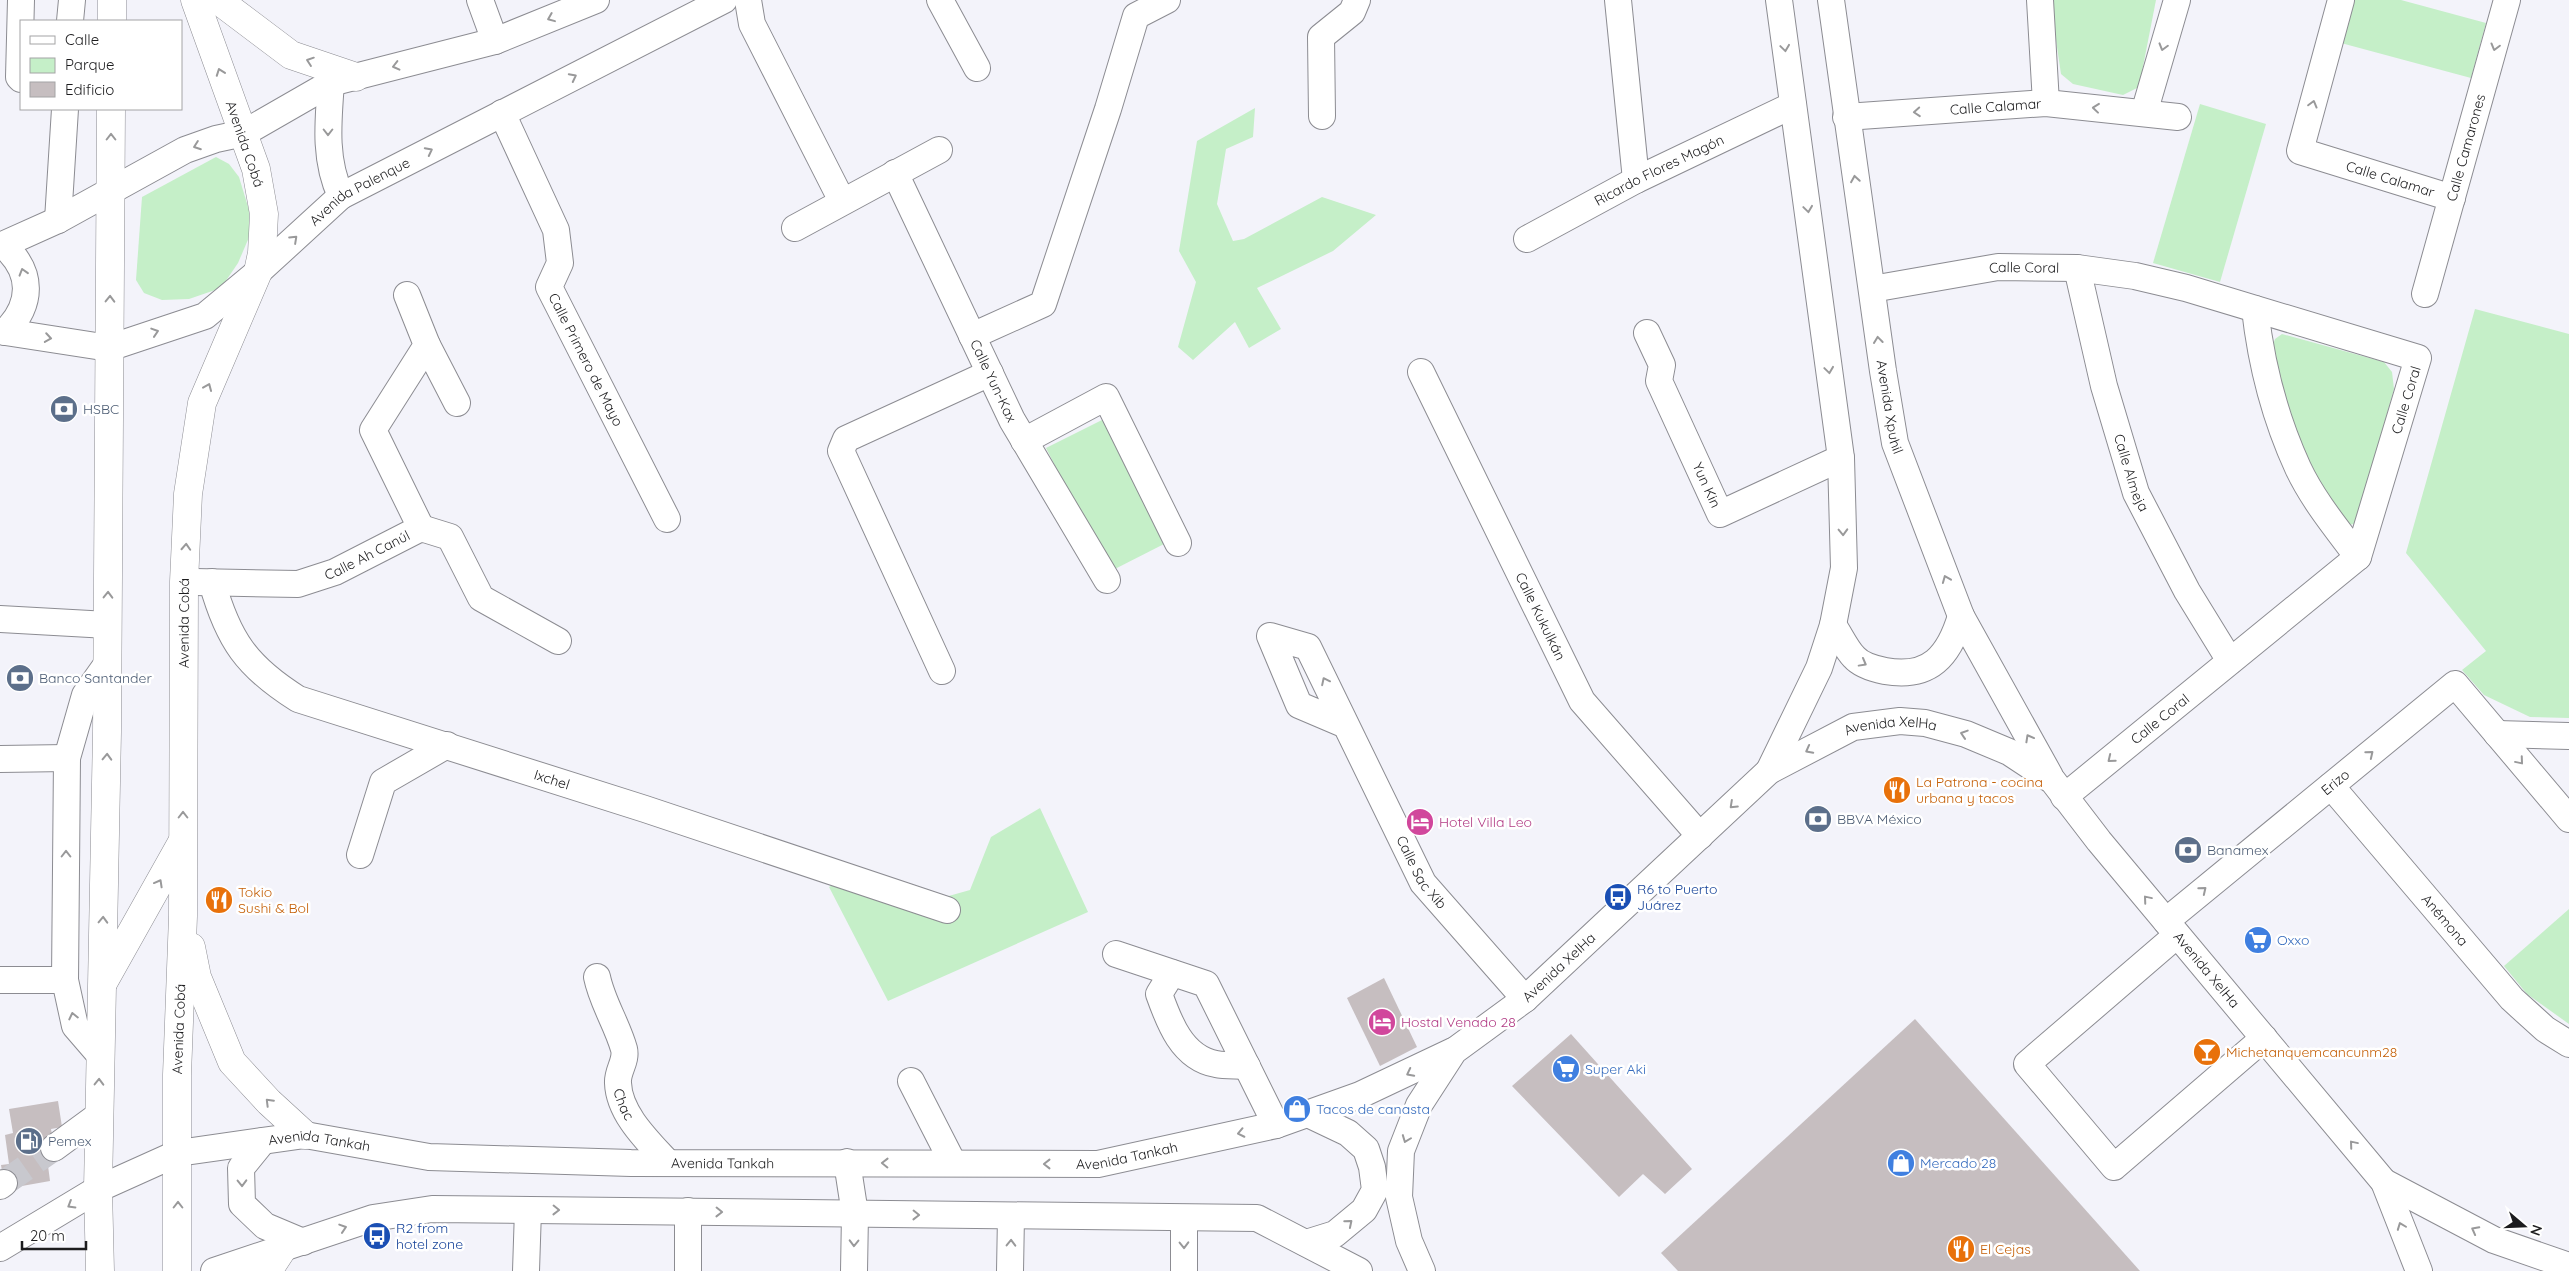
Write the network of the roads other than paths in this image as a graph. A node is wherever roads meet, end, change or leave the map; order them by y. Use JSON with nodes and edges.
{"nodes":[{"id":1,"x":21,"y":0,"type":"edge"},
{"id":2,"x":72,"y":0,"type":"edge"},
{"id":3,"x":112,"y":0,"type":"edge"},
{"id":4,"x":195,"y":0,"type":"edge"},
{"id":5,"x":218,"y":0,"type":"edge"},
{"id":6,"x":480,"y":0,"type":"edge"},
{"id":7,"x":596,"y":0,"type":"edge"},
{"id":8,"x":724,"y":0,"type":"edge"},
{"id":9,"x":748,"y":0,"type":"edge"},
{"id":10,"x":940,"y":0,"type":"edge"},
{"id":11,"x":1357,"y":0,"type":"edge"},
{"id":12,"x":1618,"y":0,"type":"edge"},
{"id":13,"x":1779,"y":0,"type":"edge"},
{"id":14,"x":1831,"y":0,"type":"edge"},
{"id":15,"x":2040,"y":0,"type":"edge"},
{"id":16,"x":2177,"y":0,"type":"edge"},
{"id":17,"x":2341,"y":0,"type":"edge"},
{"id":18,"x":2507,"y":0,"type":"edge"},
{"id":19,"x":1167,"y":1,"type":"edge"},
{"id":20,"x":20,"y":20,"type":"edge"},
{"id":21,"x":70,"y":20,"type":"edge"},
{"id":22,"x":112,"y":20,"type":"edge"},
{"id":23,"x":20,"y":38,"type":"edge"},
{"id":24,"x":495,"y":41,"type":"junction"},
{"id":25,"x":977,"y":68,"type":"dead end"},
{"id":26,"x":20,"y":78,"type":"edge"},
{"id":27,"x":343,"y":80,"type":"junction"},
{"id":28,"x":2046,"y":103,"type":"junction"},
{"id":29,"x":1794,"y":105,"type":"junction"},
{"id":30,"x":111,"y":110,"type":"edge"},
{"id":31,"x":62,"y":111,"type":"edge"},
{"id":32,"x":502,"y":113,"type":"junction"},
{"id":33,"x":2144,"y":113,"type":"junction"},
{"id":34,"x":1322,"y":116,"type":"dead end"},
{"id":35,"x":1846,"y":117,"type":"junction"},
{"id":36,"x":2178,"y":117,"type":"dead end"},
{"id":37,"x":244,"y":133,"type":"junction"},
{"id":38,"x":939,"y":150,"type":"dead end"},
{"id":39,"x":895,"y":173,"type":"junction"},
{"id":40,"x":1636,"y":180,"type":"junction"},
{"id":41,"x":111,"y":192,"type":"junction"},
{"id":42,"x":341,"y":196,"type":"junction"},
{"id":43,"x":2452,"y":198,"type":"junction"},
{"id":44,"x":842,"y":201,"type":"junction"},
{"id":45,"x":58,"y":220,"type":"junction"},
{"id":46,"x":795,"y":228,"type":"dead end"},
{"id":47,"x":1527,"y":238,"type":"dead end"},
{"id":48,"x":2,"y":246,"type":"edge"},
{"id":49,"x":2077,"y":268,"type":"junction"},
{"id":50,"x":258,"y":272,"type":"junction"},
{"id":51,"x":1872,"y":289,"type":"junction"},
{"id":52,"x":2425,"y":294,"type":"dead end"},
{"id":53,"x":407,"y":295,"type":"dead end"},
{"id":54,"x":2255,"y":309,"type":"junction"},
{"id":55,"x":3,"y":331,"type":"edge"},
{"id":56,"x":1647,"y":333,"type":"dead end"},
{"id":57,"x":972,"y":336,"type":"junction"},
{"id":58,"x":427,"y":345,"type":"junction"},
{"id":59,"x":109,"y":348,"type":"junction"},
{"id":60,"x":990,"y":372,"type":"junction"},
{"id":61,"x":1420,"y":372,"type":"dead end"},
{"id":62,"x":457,"y":403,"type":"dead end"},
{"id":63,"x":1024,"y":441,"type":"junction"},
{"id":64,"x":1841,"y":458,"type":"junction"},
{"id":65,"x":667,"y":519,"type":"dead end"},
{"id":66,"x":420,"y":528,"type":"junction"},
{"id":67,"x":1178,"y":543,"type":"dead end"},
{"id":68,"x":2358,"y":557,"type":"junction"},
{"id":69,"x":1107,"y":580,"type":"dead end"},
{"id":70,"x":184,"y":582,"type":"junction"},
{"id":71,"x":212,"y":582,"type":"junction"},
{"id":72,"x":1961,"y":616,"type":"junction"},
{"id":73,"x":0,"y":619,"type":"edge"},
{"id":74,"x":108,"y":625,"type":"junction"},
{"id":75,"x":1833,"y":625,"type":"junction"},
{"id":76,"x":558,"y":641,"type":"dead end"},
{"id":77,"x":2230,"y":661,"type":"junction"},
{"id":78,"x":107,"y":664,"type":"junction"},
{"id":79,"x":942,"y":672,"type":"dead end"},
{"id":80,"x":1346,"y":725,"type":"dead end"},
{"id":81,"x":2497,"y":734,"type":"junction"},
{"id":82,"x":2569,"y":736,"type":"edge"},
{"id":83,"x":446,"y":745,"type":"junction"},
{"id":84,"x":67,"y":758,"type":"junction"},
{"id":85,"x":0,"y":759,"type":"edge"},
{"id":86,"x":1769,"y":771,"type":"junction"},
{"id":87,"x":2330,"y":786,"type":"junction"},
{"id":88,"x":2058,"y":789,"type":"junction"},
{"id":89,"x":2569,"y":819,"type":"edge"},
{"id":90,"x":1700,"y":836,"type":"junction"},
{"id":91,"x":183,"y":842,"type":"junction"},
{"id":92,"x":360,"y":856,"type":"dead end"},
{"id":93,"x":947,"y":910,"type":"dead end"},
{"id":94,"x":183,"y":916,"type":"junction"},
{"id":95,"x":2171,"y":928,"type":"junction"},
{"id":96,"x":1116,"y":954,"type":"dead end"},
{"id":97,"x":1172,"y":973,"type":"junction"},
{"id":98,"x":597,"y":977,"type":"dead end"},
{"id":99,"x":0,"y":980,"type":"edge"},
{"id":100,"x":65,"y":980,"type":"junction"},
{"id":101,"x":101,"y":986,"type":"junction"},
{"id":102,"x":1525,"y":999,"type":"junction"},
{"id":103,"x":2264,"y":1038,"type":"junction"},
{"id":104,"x":2569,"y":1044,"type":"edge"},
{"id":105,"x":1454,"y":1051,"type":"junction"},
{"id":106,"x":100,"y":1055,"type":"junction"},
{"id":107,"x":1247,"y":1066,"type":"junction"},
{"id":108,"x":911,"y":1081,"type":"dead end"},
{"id":109,"x":1308,"y":1114,"type":"junction"},
{"id":110,"x":99,"y":1115,"type":"junction"},
{"id":111,"x":1276,"y":1125,"type":"junction"},
{"id":112,"x":305,"y":1135,"type":"junction"},
{"id":113,"x":263,"y":1141,"type":"junction"},
{"id":114,"x":54,"y":1148,"type":"tunnel mouth"},
{"id":115,"x":178,"y":1153,"type":"junction"},
{"id":116,"x":847,"y":1162,"type":"junction"},
{"id":117,"x":668,"y":1163,"type":"junction"},
{"id":118,"x":953,"y":1163,"type":"junction"},
{"id":119,"x":2384,"y":1182,"type":"junction"},
{"id":120,"x":98,"y":1189,"type":"junction"},
{"id":121,"x":528,"y":1210,"type":"junction"},
{"id":122,"x":688,"y":1211,"type":"junction"},
{"id":123,"x":855,"y":1214,"type":"junction"},
{"id":124,"x":1011,"y":1216,"type":"junction"},
{"id":125,"x":1184,"y":1218,"type":"junction"},
{"id":126,"x":1306,"y":1243,"type":"junction"},
{"id":127,"x":293,"y":1245,"type":"junction"},
{"id":128,"x":0,"y":1248,"type":"edge"},
{"id":129,"x":2569,"y":1266,"type":"edge"},
{"id":130,"x":100,"y":1271,"type":"edge"},
{"id":131,"x":177,"y":1271,"type":"edge"},
{"id":132,"x":214,"y":1271,"type":"edge"},
{"id":133,"x":268,"y":1271,"type":"edge"},
{"id":134,"x":526,"y":1271,"type":"edge"},
{"id":135,"x":688,"y":1271,"type":"edge"},
{"id":136,"x":854,"y":1271,"type":"edge"},
{"id":137,"x":1010,"y":1271,"type":"edge"},
{"id":138,"x":1184,"y":1271,"type":"edge"},
{"id":139,"x":1359,"y":1271,"type":"edge"},
{"id":140,"x":1422,"y":1271,"type":"edge"},
{"id":141,"x":2419,"y":1271,"type":"edge"}],
"edges":[{"from":1,"to":20,"type":"street"},
{"from":2,"to":21,"type":"street"},
{"from":3,"to":22,"type":"main road"},
{"from":37,"to":4,"type":"main road","name":"Avenida Cobá","one_way":true},
{"from":27,"to":5,"type":"main road","one_way":true},
{"from":6,"to":24,"type":"street"},
{"from":7,"to":24,"type":"street","one_way":true},
{"from":32,"to":8,"type":"street","name":"Avenida Palenque","one_way":true},
{"from":9,"to":44,"type":"street"},
{"from":10,"to":25,"type":"street"},
{"from":11,"to":34,"type":"street"},
{"from":12,"to":40,"type":"street"},
{"from":13,"to":29,"type":"street","one_way":true},
{"from":14,"to":35,"type":"street","name":"Avenida Xpuhil"},
{"from":15,"to":28,"type":"street"},
{"from":16,"to":33,"type":"street","one_way":true},
{"from":43,"to":17,"type":"street","name":"Calle Calamar","one_way":true},
{"from":18,"to":43,"type":"street","name":"Calle Camarones","one_way":true},
{"from":19,"to":57,"type":"street"},
{"from":23,"to":26,"type":"street"},
{"from":24,"to":27,"type":"street","one_way":true},
{"from":27,"to":37,"type":"street"},
{"from":27,"to":42,"type":"street","one_way":true},
{"from":33,"to":28,"type":"street","name":"Calle Calamar","one_way":true},
{"from":28,"to":35,"type":"street","name":"Calle Calamar","one_way":true},
{"from":29,"to":40,"type":"street","name":"Ricardo Flores Magón"},
{"from":29,"to":64,"type":"street","one_way":true},
{"from":41,"to":30,"type":"main road","one_way":true},
{"from":31,"to":45,"type":"street"},
{"from":42,"to":32,"type":"street","name":"Avenida Palenque","one_way":true},
{"from":32,"to":65,"type":"street","name":"Calle Primero de Mayo"},
{"from":33,"to":36,"type":"street","name":"Calle Calamar"},
{"from":51,"to":35,"type":"street","name":"Avenida Xpuhil","one_way":true},
{"from":37,"to":41,"type":"street","one_way":true},
{"from":37,"to":50,"type":"main road","name":"Avenida Cobá"},
{"from":38,"to":39,"type":"street"},
{"from":39,"to":44,"type":"street"},
{"from":39,"to":57,"type":"street","name":"Calle Yun-Kax"},
{"from":40,"to":47,"type":"street","name":"Ricardo Flores Magón"},
{"from":41,"to":45,"type":"street"},
{"from":59,"to":41,"type":"main road","one_way":true},
{"from":50,"to":42,"type":"street","name":"Avenida Palenque","one_way":true},
{"from":43,"to":52,"type":"street","name":"Calle Camarones"},
{"from":44,"to":46,"type":"street"},
{"from":45,"to":48,"type":"street"},
{"from":55,"to":48,"type":"street","one_way":true},
{"from":49,"to":51,"type":"street","name":"Calle Coral"},
{"from":49,"to":54,"type":"street","name":"Calle Coral"},
{"from":49,"to":77,"type":"street","name":"Calle Almeja"},
{"from":59,"to":50,"type":"street","name":"Avenida Palenque","one_way":true},
{"from":70,"to":50,"type":"main road","name":"Avenida Cobá","one_way":true},
{"from":72,"to":51,"type":"street","name":"Avenida Xpuhil","one_way":true},
{"from":53,"to":58,"type":"street"},
{"from":54,"to":68,"type":"street"},
{"from":54,"to":68,"type":"street","name":"Calle Coral"},
{"from":55,"to":59,"type":"street","name":"Avenida Palenque","one_way":true},
{"from":56,"to":64,"type":"street","name":"Yun Kin"},
{"from":57,"to":60,"type":"street","name":"Calle Yun-Kax"},
{"from":58,"to":62,"type":"street"},
{"from":58,"to":66,"type":"street"},
{"from":74,"to":59,"type":"main road","one_way":true},
{"from":60,"to":63,"type":"street","name":"Calle Yun-Kax"},
{"from":60,"to":79,"type":"street"},
{"from":61,"to":90,"type":"street","name":"Calle Kukulkán"},
{"from":63,"to":67,"type":"street"},
{"from":63,"to":69,"type":"street","name":"Calle Yun-Kax"},
{"from":64,"to":75,"type":"street","one_way":true},
{"from":66,"to":71,"type":"street","name":"Calle Ah Canúl"},
{"from":66,"to":76,"type":"street","name":"Calle Ah Canúl"},
{"from":68,"to":77,"type":"street","name":"Calle Coral"},
{"from":70,"to":71,"type":"street","name":"Calle Ah Canúl"},
{"from":91,"to":70,"type":"main road","name":"Avenida Cobá","one_way":true},
{"from":71,"to":83,"type":"street","name":"Ixchel"},
{"from":75,"to":72,"type":"street","one_way":true},
{"from":88,"to":72,"type":"street","name":"Avenida Xpuhil","one_way":true},
{"from":73,"to":74,"type":"street"},
{"from":74,"to":78,"type":"main road"},
{"from":75,"to":86,"type":"street"},
{"from":77,"to":88,"type":"street","name":"Calle Coral","one_way":true},
{"from":78,"to":84,"type":"street"},
{"from":101,"to":78,"type":"main road","one_way":true},
{"from":80,"to":102,"type":"street","name":"Calle Sac Xib"},
{"from":81,"to":82,"type":"street"},
{"from":87,"to":81,"type":"street","name":"Erizo","one_way":true},
{"from":81,"to":89,"type":"street","name":"Erizo","one_way":true},
{"from":83,"to":92,"type":"street"},
{"from":83,"to":93,"type":"street","name":"Ixchel"},
{"from":84,"to":85,"type":"street"},
{"from":100,"to":84,"type":"street","one_way":true},
{"from":88,"to":86,"type":"street","name":"Avenida XelHa","one_way":true},
{"from":86,"to":90,"type":"street","name":"Avenida XelHa","one_way":true},
{"from":95,"to":87,"type":"street","name":"Erizo","one_way":true},
{"from":87,"to":104,"type":"street","name":"Anémona"},
{"from":95,"to":88,"type":"street","name":"Avenida XelHa","one_way":true},
{"from":90,"to":102,"type":"street","name":"Avenida XelHa"},
{"from":91,"to":94,"type":"main road","name":"Avenida Cobá"},
{"from":101,"to":91,"type":"main road","one_way":true},
{"from":112,"to":94,"type":"main road","one_way":true},
{"from":94,"to":115,"type":"main road","name":"Avenida Cobá"},
{"from":95,"to":103,"type":"street","name":"Avenida XelHa"},
{"from":95,"to":103,"type":"street","name":"Erizo"},
{"from":96,"to":97,"type":"street"},
{"from":97,"to":107,"type":"street"},
{"from":97,"to":107,"type":"street"},
{"from":98,"to":117,"type":"street","name":"Chac"},
{"from":99,"to":100,"type":"street"},
{"from":106,"to":100,"type":"street","one_way":true},
{"from":101,"to":106,"type":"main road"},
{"from":102,"to":105,"type":"street","name":"Avenida XelHa"},
{"from":119,"to":103,"type":"street","name":"Avenida XelHa","one_way":true},
{"from":105,"to":109,"type":"street","name":"Avenida Tankah","one_way":true},
{"from":105,"to":140,"type":"street","name":"Avenida XelHa","one_way":true},
{"from":110,"to":106,"type":"main road","one_way":true},
{"from":107,"to":111,"type":"street"},
{"from":108,"to":118,"type":"street"},
{"from":109,"to":111,"type":"street","name":"Avenida Tankah"},
{"from":126,"to":109,"type":"street","one_way":true},
{"from":110,"to":114,"type":"street"},
{"from":110,"to":120,"type":"main road"},
{"from":111,"to":118,"type":"street","name":"Avenida Tankah","one_way":true},
{"from":112,"to":113,"type":"street","name":"Avenida Tankah"},
{"from":112,"to":117,"type":"street","name":"Avenida Tankah"},
{"from":113,"to":115,"type":"street","name":"Avenida Tankah"},
{"from":113,"to":127,"type":"street","one_way":true},
{"from":115,"to":120,"type":"street","name":"Avenida Tankah"},
{"from":131,"to":115,"type":"main road","name":"Avenida Cobá","one_way":true},
{"from":116,"to":117,"type":"street","name":"Avenida Tankah"},
{"from":118,"to":116,"type":"street","name":"Avenida Tankah","one_way":true},
{"from":116,"to":123,"type":"street"},
{"from":129,"to":119,"type":"street","one_way":true},
{"from":141,"to":119,"type":"street","name":"Avenida XelHa","one_way":true},
{"from":120,"to":128,"type":"street","name":"Avenida Tankah","one_way":true},
{"from":120,"to":130,"type":"main road"},
{"from":121,"to":122,"type":"street","one_way":true},
{"from":127,"to":121,"type":"street","one_way":true},
{"from":121,"to":134,"type":"street"},
{"from":122,"to":123,"type":"street","one_way":true},
{"from":122,"to":135,"type":"street"},
{"from":123,"to":124,"type":"street","one_way":true},
{"from":123,"to":136,"type":"street","one_way":true},
{"from":124,"to":125,"type":"street"},
{"from":137,"to":124,"type":"street","one_way":true},
{"from":125,"to":126,"type":"street"},
{"from":125,"to":138,"type":"street","one_way":true},
{"from":126,"to":139,"type":"street"},
{"from":127,"to":132,"type":"street"},
{"from":127,"to":133,"type":"main road"}]}
